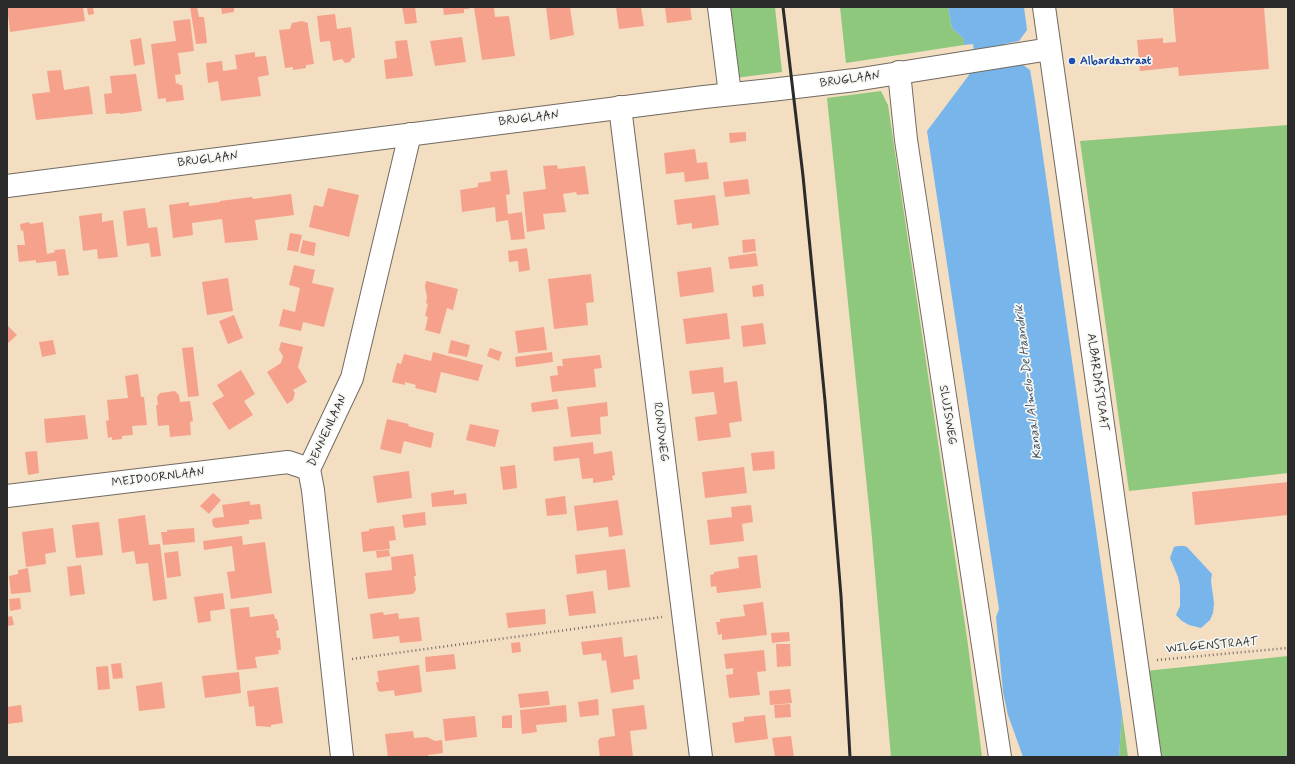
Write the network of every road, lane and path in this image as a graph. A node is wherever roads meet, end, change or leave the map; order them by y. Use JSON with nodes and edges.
{"nodes":[{"id":1,"x":719,"y":7,"type":"edge"},
{"id":2,"x":1044,"y":7,"type":"edge"},
{"id":3,"x":1050,"y":49,"type":"junction"},
{"id":4,"x":899,"y":72,"type":"junction"},
{"id":5,"x":730,"y":94,"type":"junction"},
{"id":6,"x":620,"y":107,"type":"junction"},
{"id":7,"x":410,"y":134,"type":"junction"},
{"id":8,"x":7,"y":186,"type":"edge"},
{"id":9,"x":309,"y":469,"type":"junction"},
{"id":10,"x":7,"y":496,"type":"edge"},
{"id":11,"x":683,"y":614,"type":"junction"},
{"id":12,"x":1288,"y":648,"type":"edge"},
{"id":13,"x":332,"y":661,"type":"junction"},
{"id":14,"x":1137,"y":661,"type":"junction"},
{"id":15,"x":342,"y":757,"type":"edge"},
{"id":16,"x":701,"y":757,"type":"edge"},
{"id":17,"x":1000,"y":757,"type":"edge"},
{"id":18,"x":1150,"y":757,"type":"edge"}],
"edges":[{"from":1,"to":5,"type":"street"},
{"from":2,"to":3,"type":"street","name":"ALBARDASTRAAT"},
{"from":3,"to":4,"type":"street","name":"BRUGLAAN"},
{"from":3,"to":14,"type":"street","name":"ALBARDASTRAAT"},
{"from":4,"to":5,"type":"street","name":"BRUGLAAN"},
{"from":4,"to":17,"type":"street","name":"SLUISWEG"},
{"from":5,"to":6,"type":"street","name":"BRUGLAAN"},
{"from":6,"to":7,"type":"street","name":"BRUGLAAN"},
{"from":6,"to":11,"type":"street","name":"RONDWEG"},
{"from":7,"to":8,"type":"street","name":"BRUGLAAN"},
{"from":7,"to":9,"type":"street","name":"DENNENLAAN"},
{"from":9,"to":10,"type":"street","name":"MEIDOORNLAAN"},
{"from":9,"to":13,"type":"street","name":"DENNENLAAN"},
{"from":11,"to":13,"type":"path"},
{"from":11,"to":16,"type":"street","name":"RONDWEG"},
{"from":12,"to":14,"type":"path","name":"WILGENSTRAAT"},
{"from":13,"to":15,"type":"street","name":"DENNENLAAN"},
{"from":14,"to":18,"type":"street","name":"ALBARDASTRAAT"}]}
